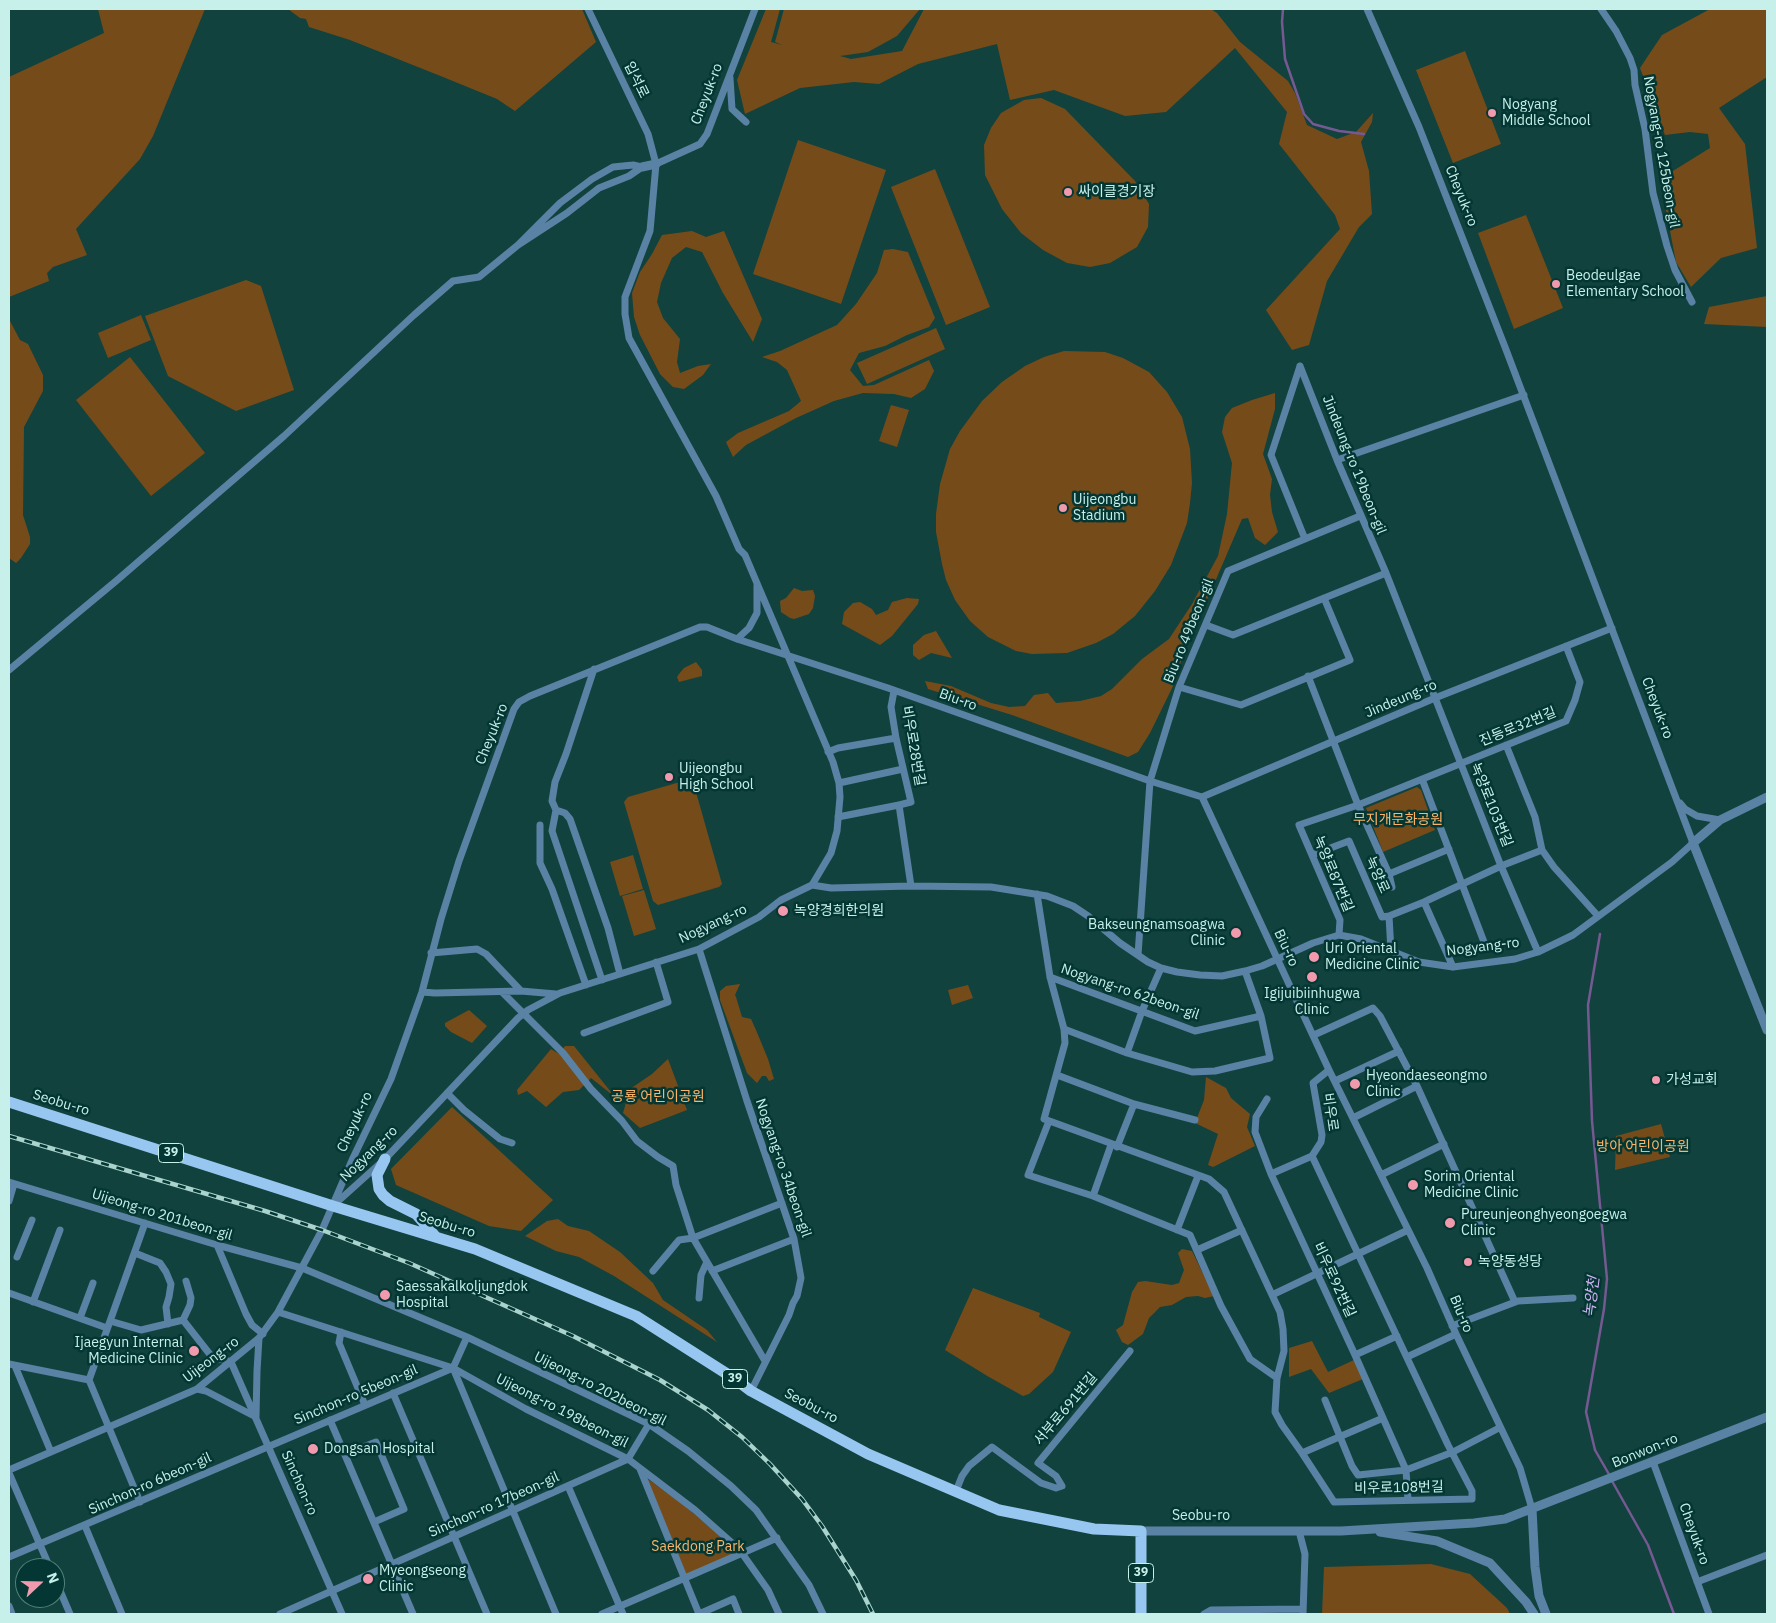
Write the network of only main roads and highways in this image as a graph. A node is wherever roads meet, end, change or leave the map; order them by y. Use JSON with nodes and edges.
{"nodes":[{"id":1,"x":9,"y":1102,"type":"edge"},
{"id":2,"x":385,"y":1159,"type":"road end"},
{"id":3,"x":436,"y":1236,"type":"junction"},
{"id":4,"x":1142,"y":1614,"type":"edge"}],
"edges":[{"from":1,"to":3,"type":"main road","name":"Seobu-ro","number":"39"},
{"from":2,"to":3,"type":"main road"},
{"from":3,"to":4,"type":"main road","name":"Seobu-ro","number":"39"}]}
